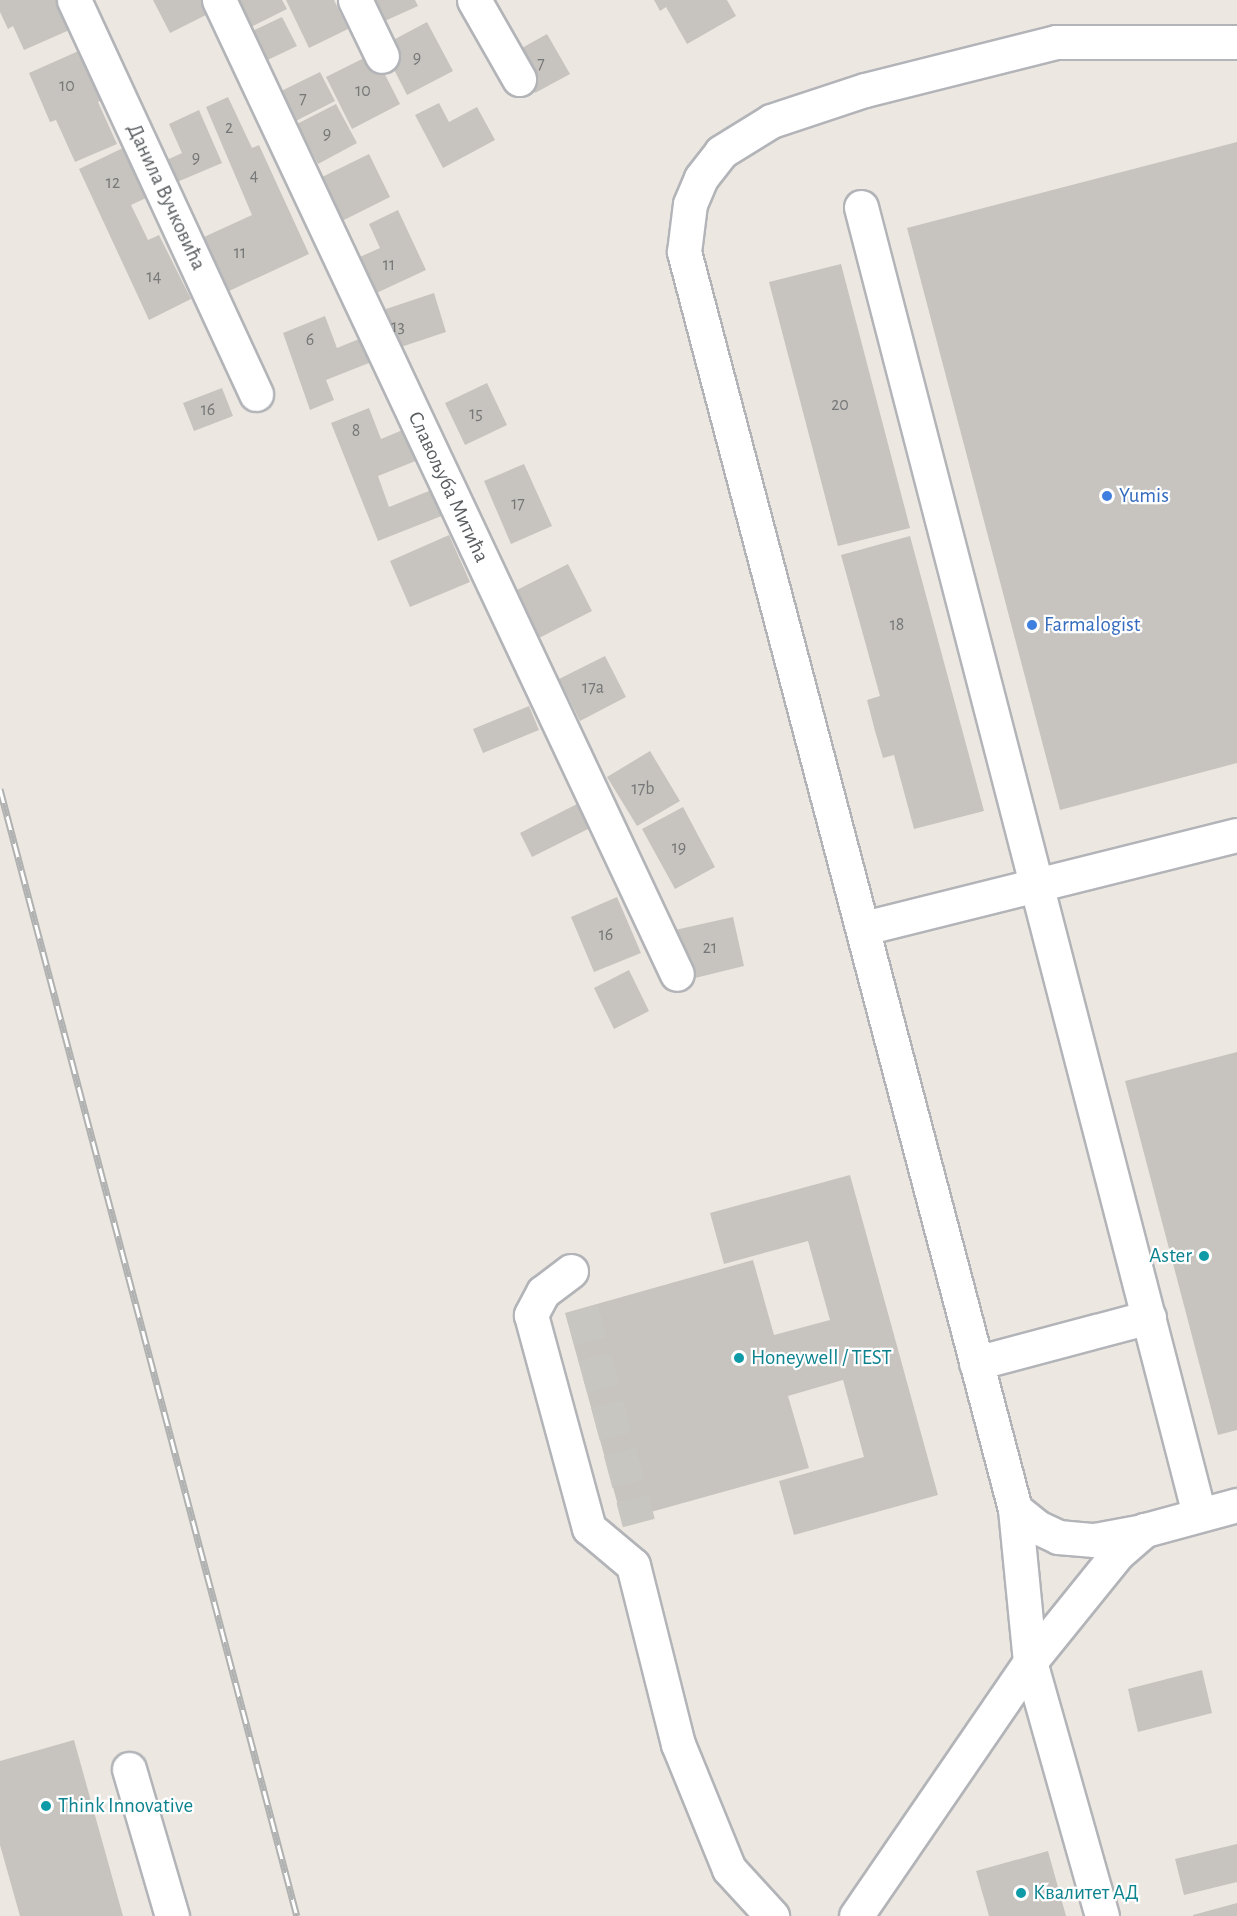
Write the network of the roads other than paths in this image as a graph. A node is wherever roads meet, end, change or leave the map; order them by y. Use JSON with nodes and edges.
{"nodes":[{"id":1,"x":74,"y":0,"type":"edge"},
{"id":2,"x":219,"y":0,"type":"edge"},
{"id":3,"x":355,"y":0,"type":"edge"},
{"id":4,"x":474,"y":0,"type":"edge"},
{"id":5,"x":1237,"y":42,"type":"edge"},
{"id":6,"x":382,"y":56,"type":"dead end"},
{"id":7,"x":519,"y":79,"type":"dead end"},
{"id":8,"x":861,"y":207,"type":"dead end"},
{"id":9,"x":256,"y":394,"type":"dead end"},
{"id":10,"x":1237,"y":836,"type":"edge"},
{"id":11,"x":1037,"y":886,"type":"junction"},
{"id":12,"x":864,"y":928,"type":"junction"},
{"id":13,"x":677,"y":974,"type":"dead end"},
{"id":14,"x":571,"y":1271,"type":"dead end"},
{"id":15,"x":1149,"y":1317,"type":"junction"},
{"id":16,"x":976,"y":1363,"type":"junction"},
{"id":17,"x":1237,"y":1505,"type":"edge"},
{"id":18,"x":1015,"y":1509,"type":"junction"},
{"id":19,"x":1199,"y":1515,"type":"junction"},
{"id":20,"x":1145,"y":1530,"type":"junction"},
{"id":21,"x":1030,"y":1662,"type":"junction"},
{"id":22,"x":129,"y":1769,"type":"dead end"},
{"id":23,"x":172,"y":1916,"type":"edge"},
{"id":24,"x":772,"y":1916,"type":"edge"},
{"id":25,"x":856,"y":1916,"type":"edge"},
{"id":26,"x":1102,"y":1916,"type":"edge"}],
"edges":[{"from":1,"to":9,"type":"street","name":"Данила Вучковића"},
{"from":2,"to":13,"type":"street","name":"Славољуба Митића"},
{"from":3,"to":6,"type":"street"},
{"from":4,"to":7,"type":"street"},
{"from":5,"to":12,"type":"street"},
{"from":8,"to":11,"type":"street"},
{"from":10,"to":11,"type":"street"},
{"from":11,"to":12,"type":"street"},
{"from":11,"to":15,"type":"street"},
{"from":12,"to":16,"type":"street"},
{"from":14,"to":24,"type":"street"},
{"from":15,"to":16,"type":"street"},
{"from":15,"to":19,"type":"street"},
{"from":16,"to":18,"type":"street"},
{"from":17,"to":19,"type":"street"},
{"from":18,"to":20,"type":"street"},
{"from":18,"to":21,"type":"street"},
{"from":19,"to":20,"type":"street"},
{"from":20,"to":21,"type":"street"},
{"from":21,"to":25,"type":"street"},
{"from":21,"to":26,"type":"street"},
{"from":22,"to":23,"type":"street"}]}
